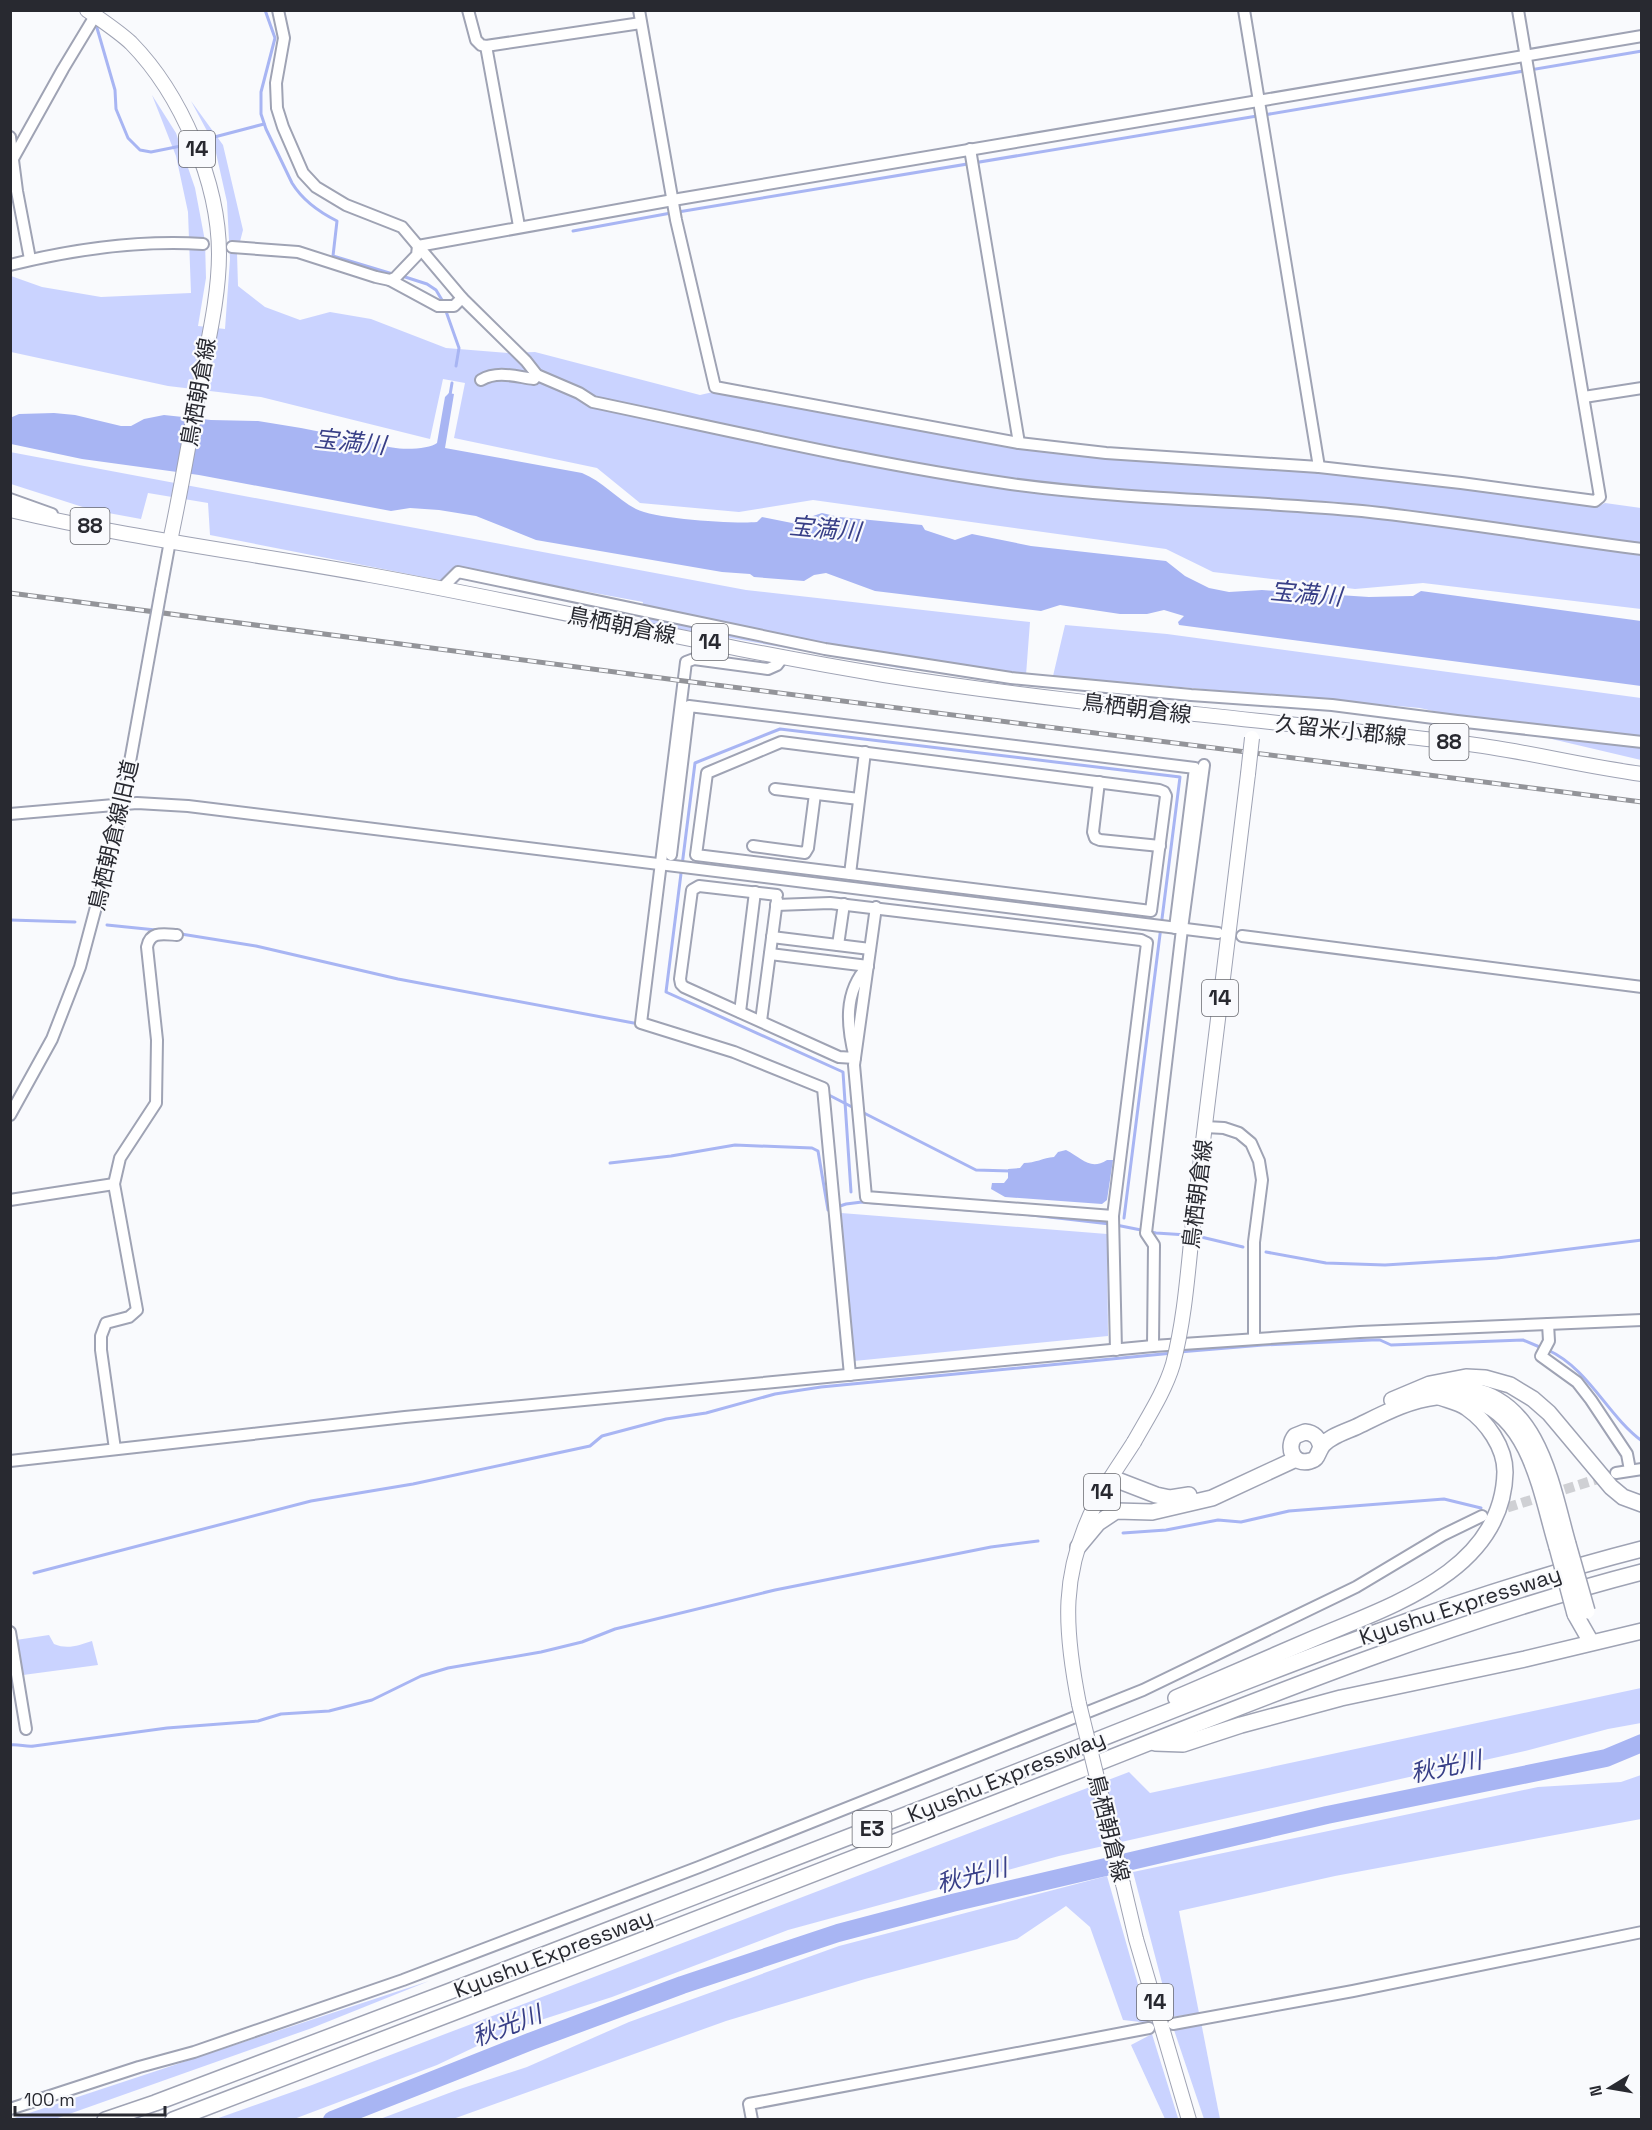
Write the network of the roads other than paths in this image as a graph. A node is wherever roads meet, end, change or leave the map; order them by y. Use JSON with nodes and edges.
{"nodes":[{"id":1,"x":278,"y":10,"type":"edge"},
{"id":2,"x":468,"y":10,"type":"edge"},
{"id":3,"x":639,"y":10,"type":"edge"},
{"id":4,"x":1244,"y":10,"type":"edge"},
{"id":5,"x":1518,"y":10,"type":"edge"},
{"id":6,"x":94,"y":12,"type":"edge"},
{"id":7,"x":641,"y":23,"type":"junction"},
{"id":8,"x":1641,"y":36,"type":"edge"},
{"id":9,"x":486,"y":46,"type":"junction"},
{"id":10,"x":1526,"y":59,"type":"junction"},
{"id":11,"x":1260,"y":105,"type":"junction"},
{"id":12,"x":10,"y":136,"type":"edge"},
{"id":13,"x":971,"y":153,"type":"junction"},
{"id":14,"x":12,"y":162,"type":"edge"},
{"id":15,"x":673,"y":204,"type":"junction"},
{"id":16,"x":519,"y":226,"type":"junction"},
{"id":17,"x":203,"y":244,"type":"dead end"},
{"id":18,"x":418,"y":246,"type":"junction"},
{"id":19,"x":232,"y":247,"type":"dead end"},
{"id":20,"x":30,"y":259,"type":"junction"},
{"id":21,"x":10,"y":265,"type":"edge"},
{"id":22,"x":390,"y":280,"type":"junction"},
{"id":23,"x":462,"y":298,"type":"junction"},
{"id":24,"x":537,"y":375,"type":"junction"},
{"id":25,"x":481,"y":380,"type":"dead end"},
{"id":26,"x":1641,"y":387,"type":"edge"},
{"id":27,"x":1584,"y":397,"type":"junction"},
{"id":28,"x":1019,"y":443,"type":"junction"},
{"id":29,"x":1319,"y":467,"type":"junction"},
{"id":30,"x":10,"y":499,"type":"edge"},
{"id":31,"x":10,"y":510,"type":"edge"},
{"id":32,"x":79,"y":524,"type":"junction"},
{"id":33,"x":170,"y":542,"type":"junction"},
{"id":34,"x":1641,"y":549,"type":"edge"},
{"id":35,"x":441,"y":589,"type":"junction"},
{"id":36,"x":783,"y":657,"type":"junction"},
{"id":37,"x":1254,"y":722,"type":"junction"},
{"id":38,"x":1641,"y":742,"type":"edge"},
{"id":39,"x":864,"y":752,"type":"junction"},
{"id":40,"x":678,"y":759,"type":"junction"},
{"id":41,"x":1204,"y":765,"type":"dead end"},
{"id":42,"x":1641,"y":774,"type":"edge"},
{"id":43,"x":1099,"y":782,"type":"junction"},
{"id":44,"x":775,"y":789,"type":"dead end"},
{"id":45,"x":815,"y":794,"type":"junction"},
{"id":46,"x":859,"y":799,"type":"junction"},
{"id":47,"x":10,"y":814,"type":"edge"},
{"id":48,"x":753,"y":846,"type":"dead end"},
{"id":49,"x":1160,"y":846,"type":"junction"},
{"id":50,"x":671,"y":855,"type":"dead end"},
{"id":51,"x":661,"y":865,"type":"junction"},
{"id":52,"x":782,"y":865,"type":"junction"},
{"id":53,"x":850,"y":874,"type":"junction"},
{"id":54,"x":780,"y":880,"type":"junction"},
{"id":55,"x":755,"y":892,"type":"junction"},
{"id":56,"x":777,"y":900,"type":"junction"},
{"id":57,"x":844,"y":904,"type":"junction"},
{"id":58,"x":876,"y":907,"type":"junction"},
{"id":59,"x":1178,"y":928,"type":"junction"},
{"id":60,"x":1218,"y":933,"type":"dead end"},
{"id":61,"x":177,"y":935,"type":"dead end"},
{"id":62,"x":1242,"y":936,"type":"dead end"},
{"id":63,"x":772,"y":937,"type":"junction"},
{"id":64,"x":838,"y":945,"type":"junction"},
{"id":65,"x":870,"y":948,"type":"junction"},
{"id":66,"x":770,"y":954,"type":"junction"},
{"id":67,"x":868,"y":966,"type":"junction"},
{"id":68,"x":1641,"y":987,"type":"edge"},
{"id":69,"x":740,"y":1012,"type":"junction"},
{"id":70,"x":761,"y":1022,"type":"junction"},
{"id":71,"x":855,"y":1058,"type":"junction"},
{"id":72,"x":10,"y":1115,"type":"edge"},
{"id":73,"x":1205,"y":1127,"type":"junction"},
{"id":74,"x":114,"y":1184,"type":"junction"},
{"id":75,"x":10,"y":1200,"type":"edge"},
{"id":76,"x":1113,"y":1216,"type":"junction"},
{"id":77,"x":1641,"y":1320,"type":"edge"},
{"id":78,"x":1548,"y":1324,"type":"junction"},
{"id":79,"x":1254,"y":1339,"type":"junction"},
{"id":80,"x":1153,"y":1346,"type":"junction"},
{"id":81,"x":1116,"y":1350,"type":"junction"},
{"id":82,"x":850,"y":1375,"type":"junction"},
{"id":83,"x":1403,"y":1396,"type":"junction"},
{"id":84,"x":1437,"y":1396,"type":"junction"},
{"id":85,"x":1318,"y":1441,"type":"junction"},
{"id":86,"x":115,"y":1449,"type":"junction"},
{"id":87,"x":1293,"y":1454,"type":"junction"},
{"id":88,"x":10,"y":1461,"type":"edge"},
{"id":89,"x":1641,"y":1468,"type":"edge"},
{"id":90,"x":1629,"y":1470,"type":"junction"},
{"id":91,"x":1616,"y":1473,"type":"tunnel mouth"},
{"id":92,"x":1112,"y":1478,"type":"junction"},
{"id":93,"x":1641,"y":1504,"type":"edge"},
{"id":94,"x":1171,"y":1509,"type":"junction"},
{"id":95,"x":1482,"y":1516,"type":"tunnel mouth"},
{"id":96,"x":1562,"y":1546,"type":"junction"},
{"id":97,"x":1078,"y":1547,"type":"junction"},
{"id":98,"x":1641,"y":1549,"type":"edge"},
{"id":99,"x":1641,"y":1572,"type":"edge"},
{"id":100,"x":1641,"y":1630,"type":"edge"},
{"id":101,"x":10,"y":1632,"type":"edge"},
{"id":102,"x":1591,"y":1642,"type":"junction"},
{"id":103,"x":14,"y":1671,"type":"edge"},
{"id":104,"x":26,"y":1729,"type":"dead end"},
{"id":105,"x":1150,"y":1742,"type":"junction"},
{"id":106,"x":1007,"y":1776,"type":"junction"},
{"id":107,"x":1641,"y":1932,"type":"edge"},
{"id":108,"x":1173,"y":2024,"type":"dead end"},
{"id":109,"x":1149,"y":2028,"type":"dead end"},
{"id":110,"x":10,"y":2109,"type":"edge"},
{"id":111,"x":105,"y":2120,"type":"edge"},
{"id":112,"x":173,"y":2120,"type":"edge"},
{"id":113,"x":752,"y":2120,"type":"edge"},
{"id":114,"x":1189,"y":2120,"type":"edge"}],
"edges":[{"from":1,"to":18,"type":"street"},
{"from":2,"to":9,"type":"street"},
{"from":3,"to":7,"type":"street"},
{"from":4,"to":11,"type":"street"},
{"from":5,"to":10,"type":"street"},
{"from":6,"to":14,"type":"street"},
{"from":6,"to":33,"type":"main road","name":"鳥栖朝倉線","number":"14"},
{"from":7,"to":9,"type":"street"},
{"from":7,"to":15,"type":"street"},
{"from":8,"to":10,"type":"street"},
{"from":9,"to":16,"type":"street"},
{"from":10,"to":11,"type":"street"},
{"from":10,"to":27,"type":"street"},
{"from":11,"to":13,"type":"street"},
{"from":11,"to":29,"type":"street"},
{"from":12,"to":14,"type":"street"},
{"from":13,"to":15,"type":"street"},
{"from":13,"to":28,"type":"street"},
{"from":14,"to":20,"type":"street"},
{"from":15,"to":16,"type":"street"},
{"from":15,"to":28,"type":"street"},
{"from":16,"to":18,"type":"street"},
{"from":17,"to":20,"type":"street"},
{"from":18,"to":22,"type":"street"},
{"from":18,"to":23,"type":"street"},
{"from":19,"to":22,"type":"street"},
{"from":20,"to":21,"type":"street"},
{"from":22,"to":23,"type":"street"},
{"from":23,"to":24,"type":"street"},
{"from":24,"to":25,"type":"street"},
{"from":24,"to":34,"type":"street"},
{"from":26,"to":27,"type":"street"},
{"from":27,"to":29,"type":"street"},
{"from":28,"to":29,"type":"street"},
{"from":30,"to":32,"type":"street"},
{"from":31,"to":32,"type":"main road","number":"88"},
{"from":32,"to":33,"type":"main road","number":"88"},
{"from":33,"to":35,"type":"main road","name":"鳥栖朝倉線","number":"14"},
{"from":33,"to":72,"type":"street","name":"鳥栖朝倉線旧道","bridge":true},
{"from":35,"to":36,"type":"main road","name":"鳥栖朝倉線","number":"14"},
{"from":35,"to":38,"type":"street"},
{"from":36,"to":37,"type":"main road","name":"鳥栖朝倉線","number":"14"},
{"from":36,"to":40,"type":"street"},
{"from":37,"to":42,"type":"main road","name":"久留米小郡線","number":"88"},
{"from":37,"to":73,"type":"main road","name":"鳥栖朝倉線","number":"14","bridge":true},
{"from":39,"to":43,"type":"street"},
{"from":39,"to":46,"type":"street"},
{"from":39,"to":52,"type":"street"},
{"from":40,"to":50,"type":"street"},
{"from":40,"to":51,"type":"street"},
{"from":40,"to":59,"type":"street"},
{"from":41,"to":59,"type":"street"},
{"from":43,"to":49,"type":"street"},
{"from":43,"to":49,"type":"street"},
{"from":44,"to":45,"type":"street"},
{"from":45,"to":46,"type":"street"},
{"from":45,"to":48,"type":"street"},
{"from":46,"to":53,"type":"street"},
{"from":47,"to":51,"type":"street"},
{"from":49,"to":53,"type":"street"},
{"from":51,"to":54,"type":"street"},
{"from":51,"to":82,"type":"street"},
{"from":52,"to":53,"type":"street"},
{"from":52,"to":54,"type":"street"},
{"from":54,"to":56,"type":"street"},
{"from":54,"to":59,"type":"street"},
{"from":55,"to":56,"type":"street"},
{"from":55,"to":69,"type":"street"},
{"from":55,"to":69,"type":"street"},
{"from":56,"to":57,"type":"street"},
{"from":56,"to":63,"type":"street"},
{"from":57,"to":58,"type":"street"},
{"from":57,"to":64,"type":"street"},
{"from":58,"to":65,"type":"street"},
{"from":58,"to":76,"type":"street"},
{"from":59,"to":60,"type":"street"},
{"from":59,"to":80,"type":"street"},
{"from":61,"to":74,"type":"street"},
{"from":62,"to":68,"type":"street"},
{"from":63,"to":64,"type":"street"},
{"from":63,"to":66,"type":"street"},
{"from":64,"to":65,"type":"street"},
{"from":65,"to":67,"type":"street"},
{"from":66,"to":67,"type":"street"},
{"from":66,"to":70,"type":"street"},
{"from":67,"to":71,"type":"street"},
{"from":69,"to":70,"type":"street"},
{"from":70,"to":71,"type":"street"},
{"from":71,"to":76,"type":"street"},
{"from":73,"to":79,"type":"street"},
{"from":73,"to":92,"type":"main road","name":"鳥栖朝倉線","number":"14","bridge":true},
{"from":74,"to":75,"type":"street"},
{"from":74,"to":86,"type":"street"},
{"from":76,"to":81,"type":"street"},
{"from":77,"to":78,"type":"street"},
{"from":78,"to":79,"type":"street"},
{"from":78,"to":90,"type":"street"},
{"from":79,"to":80,"type":"street"},
{"from":80,"to":81,"type":"street"},
{"from":81,"to":82,"type":"street"},
{"from":82,"to":86,"type":"street"},
{"from":83,"to":85,"type":"highway"},
{"from":83,"to":93,"type":"highway"},
{"from":83,"to":96,"type":"highway"},
{"from":84,"to":85,"type":"highway"},
{"from":84,"to":96,"type":"highway"},
{"from":84,"to":106,"type":"highway"},
{"from":85,"to":87,"type":"highway"},
{"from":85,"to":87,"type":"highway"},
{"from":86,"to":88,"type":"street"},
{"from":87,"to":92,"type":"highway"},
{"from":87,"to":94,"type":"highway"},
{"from":89,"to":90,"type":"street"},
{"from":90,"to":91,"type":"street"},
{"from":92,"to":94,"type":"highway"},
{"from":92,"to":97,"type":"main road","name":"鳥栖朝倉線","number":"14"},
{"from":94,"to":97,"type":"highway"},
{"from":95,"to":110,"type":"street"},
{"from":96,"to":102,"type":"highway","bridge":true},
{"from":97,"to":114,"type":"main road","name":"鳥栖朝倉線","number":"14","bridge":true},
{"from":98,"to":106,"type":"highway","name":"Kyushu Expressway","number":"E3"},
{"from":99,"to":105,"type":"highway","name":"Kyushu Expressway","number":"E3"},
{"from":100,"to":102,"type":"highway"},
{"from":101,"to":103,"type":"street"},
{"from":102,"to":105,"type":"highway"},
{"from":103,"to":104,"type":"street"},
{"from":105,"to":112,"type":"highway","name":"Kyushu Expressway","number":"E3"},
{"from":106,"to":111,"type":"highway","name":"Kyushu Expressway","number":"E3"},
{"from":107,"to":108,"type":"street"},
{"from":109,"to":113,"type":"street"}]}
